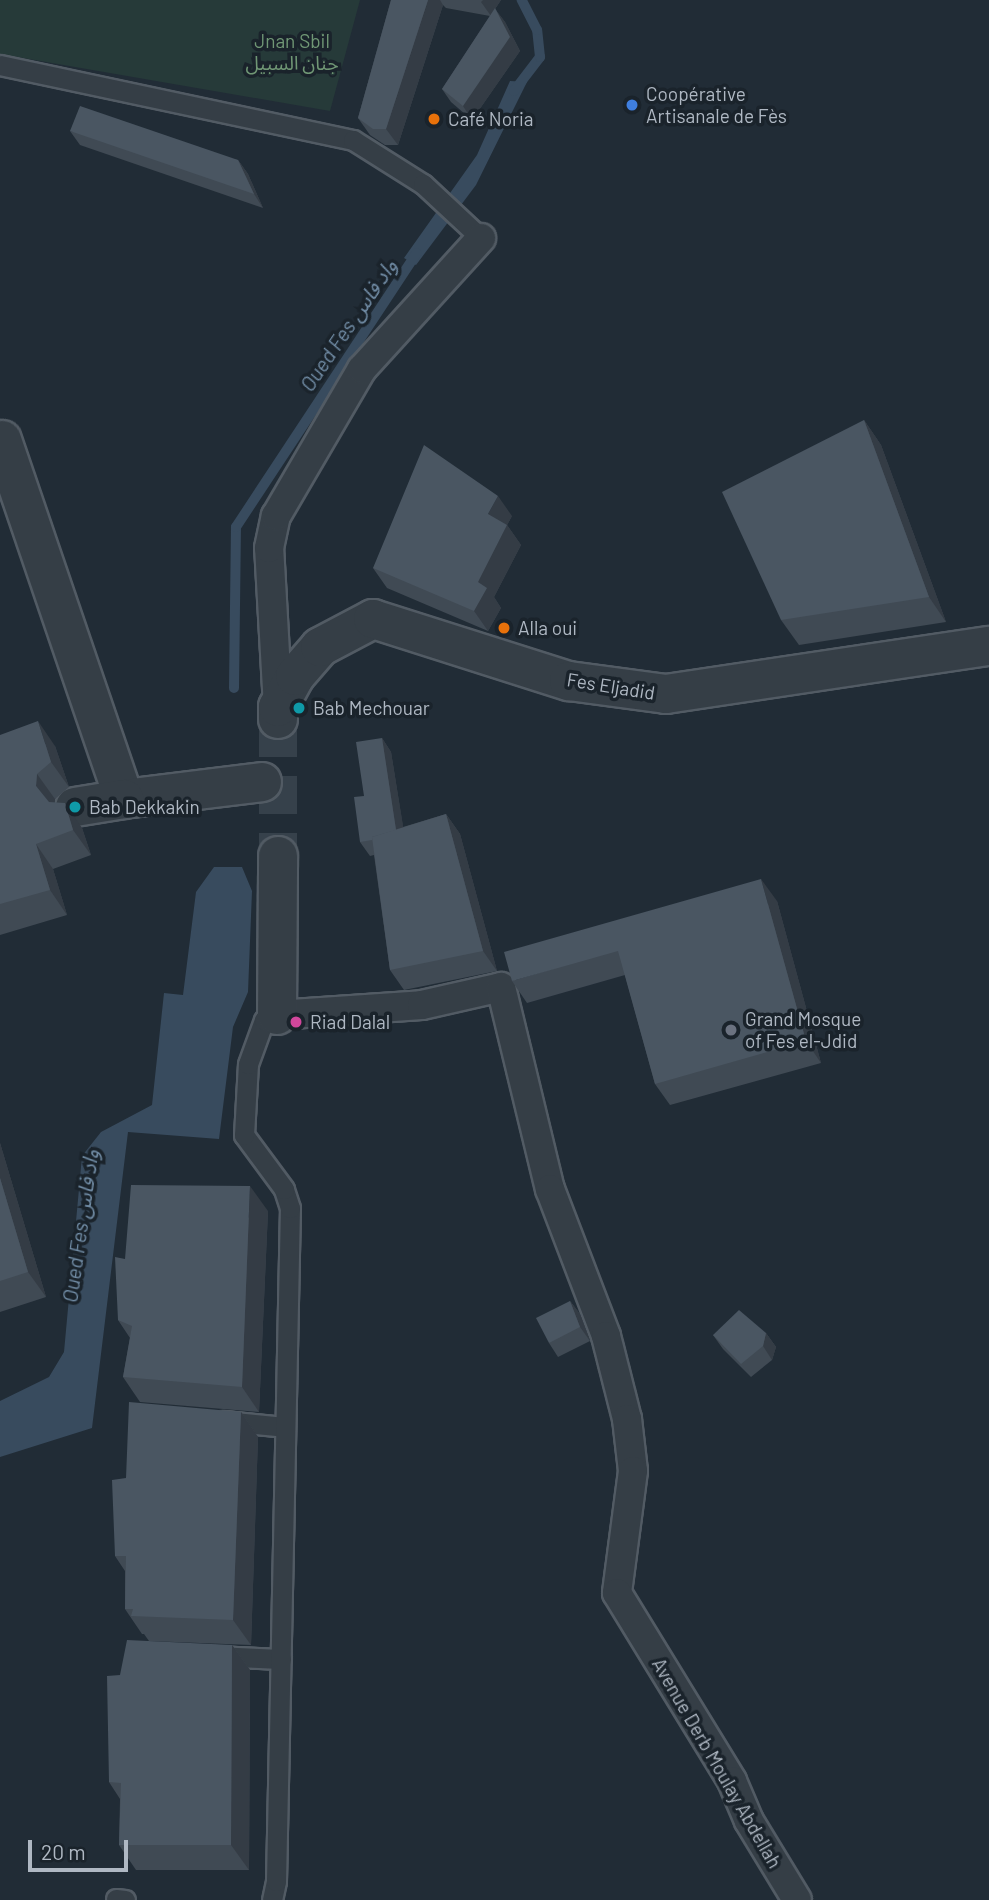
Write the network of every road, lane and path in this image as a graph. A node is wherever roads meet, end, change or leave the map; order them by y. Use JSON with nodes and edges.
{"nodes":[{"id":1,"x":0,"y":65,"type":"edge"},
{"id":2,"x":481,"y":238,"type":"joint"},
{"id":3,"x":1,"y":437,"type":"edge"},
{"id":4,"x":989,"y":646,"type":"edge"},
{"id":5,"x":278,"y":713,"type":"joint"},
{"id":6,"x":262,"y":782,"type":"dead end"},
{"id":7,"x":124,"y":799,"type":"junction"},
{"id":8,"x":75,"y":807,"type":"dead end"},
{"id":9,"x":278,"y":856,"type":"tunnel mouth"},
{"id":10,"x":277,"y":1015,"type":"junction"},
{"id":11,"x":205,"y":1420,"type":"edge"},
{"id":12,"x":285,"y":1427,"type":"junction"},
{"id":13,"x":200,"y":1656,"type":"edge"},
{"id":14,"x":281,"y":1660,"type":"junction"},
{"id":15,"x":272,"y":1900,"type":"edge"},
{"id":16,"x":797,"y":1900,"type":"edge"}],
"edges":[{"from":1,"to":2,"type":"lane"},
{"from":2,"to":5,"type":"street"},
{"from":3,"to":7,"type":"street"},
{"from":4,"to":5,"type":"street","name":"Fes Eljadid"},
{"from":6,"to":7,"type":"street"},
{"from":7,"to":8,"type":"street"},
{"from":9,"to":10,"type":"street"},
{"from":10,"to":12,"type":"lane"},
{"from":10,"to":16,"type":"street","name":"Avenue Derb Moulay Abdellah"},
{"from":11,"to":12,"type":"lane"},
{"from":12,"to":14,"type":"lane"},
{"from":13,"to":14,"type":"lane"},
{"from":14,"to":15,"type":"lane"}]}
